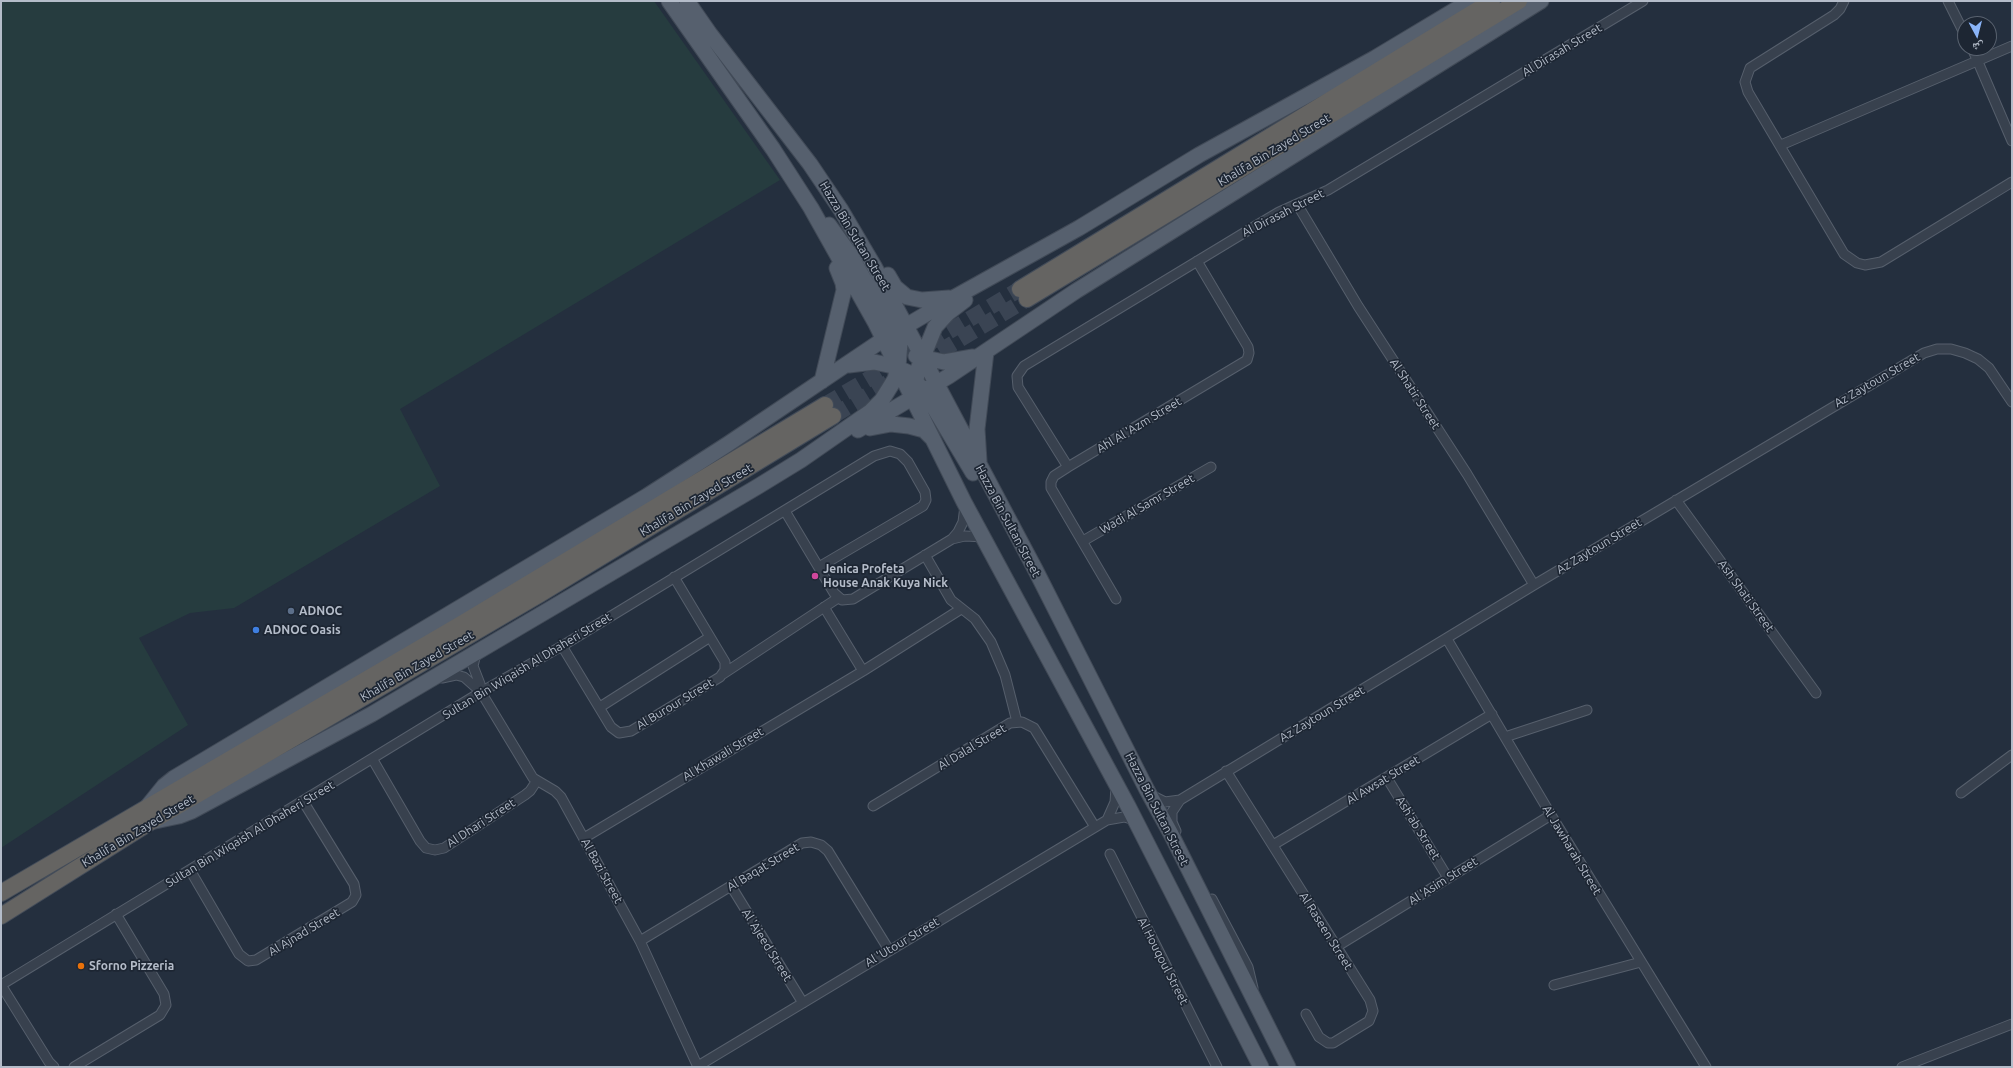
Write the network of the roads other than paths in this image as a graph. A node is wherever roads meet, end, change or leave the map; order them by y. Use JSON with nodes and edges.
{"nodes":[{"id":1,"x":669,"y":1,"type":"edge"},
{"id":2,"x":687,"y":1,"type":"edge"},
{"id":3,"x":1470,"y":1,"type":"edge"},
{"id":4,"x":1492,"y":1,"type":"edge"},
{"id":5,"x":1519,"y":1,"type":"edge"},
{"id":6,"x":1541,"y":1,"type":"edge"},
{"id":7,"x":1643,"y":1,"type":"edge"},
{"id":8,"x":1844,"y":1,"type":"edge"},
{"id":9,"x":1948,"y":1,"type":"edge"},
{"id":10,"x":1957,"y":19,"type":"edge"},
{"id":11,"x":2012,"y":46,"type":"edge"},
{"id":12,"x":1976,"y":56,"type":"edge"},
{"id":13,"x":1978,"y":60,"type":"junction"},
{"id":14,"x":2012,"y":141,"type":"edge"},
{"id":15,"x":1780,"y":145,"type":"junction"},
{"id":16,"x":2012,"y":182,"type":"edge"},
{"id":17,"x":1297,"y":204,"type":"junction"},
{"id":18,"x":811,"y":208,"type":"junction"},
{"id":19,"x":841,"y":210,"type":"junction"},
{"id":20,"x":1079,"y":228,"type":"junction"},
{"id":21,"x":1197,"y":261,"type":"junction"},
{"id":22,"x":955,"y":296,"type":"junction"},
{"id":23,"x":896,"y":334,"type":"junction"},
{"id":24,"x":984,"y":353,"type":"junction"},
{"id":25,"x":922,"y":358,"type":"junction"},
{"id":26,"x":898,"y":367,"type":"junction"},
{"id":27,"x":840,"y":368,"type":"junction"},
{"id":28,"x":915,"y":379,"type":"junction"},
{"id":29,"x":822,"y":382,"type":"junction"},
{"id":30,"x":924,"y":391,"type":"junction"},
{"id":31,"x":2012,"y":402,"type":"edge"},
{"id":32,"x":829,"y":410,"type":"tunnel mouth"},
{"id":33,"x":934,"y":440,"type":"junction"},
{"id":34,"x":800,"y":460,"type":"junction"},
{"id":35,"x":1068,"y":467,"type":"junction"},
{"id":36,"x":1211,"y":467,"type":"dead end"},
{"id":37,"x":979,"y":468,"type":"junction"},
{"id":38,"x":997,"y":500,"type":"junction"},
{"id":39,"x":1676,"y":500,"type":"junction"},
{"id":40,"x":964,"y":502,"type":"junction"},
{"id":41,"x":784,"y":511,"type":"junction"},
{"id":42,"x":984,"y":537,"type":"junction"},
{"id":43,"x":952,"y":539,"type":"junction"},
{"id":44,"x":1083,"y":541,"type":"junction"},
{"id":45,"x":925,"y":555,"type":"junction"},
{"id":46,"x":819,"y":567,"type":"junction"},
{"id":47,"x":674,"y":577,"type":"junction"},
{"id":48,"x":1534,"y":585,"type":"junction"},
{"id":49,"x":838,"y":598,"type":"junction"},
{"id":50,"x":1116,"y":599,"type":"dead end"},
{"id":51,"x":824,"y":607,"type":"junction"},
{"id":52,"x":961,"y":609,"type":"junction"},
{"id":53,"x":710,"y":637,"type":"junction"},
{"id":54,"x":1447,"y":639,"type":"junction"},
{"id":55,"x":562,"y":646,"type":"junction"},
{"id":56,"x":476,"y":654,"type":"junction"},
{"id":57,"x":863,"y":671,"type":"junction"},
{"id":58,"x":723,"y":674,"type":"junction"},
{"id":59,"x":435,"y":677,"type":"junction"},
{"id":60,"x":481,"y":692,"type":"junction"},
{"id":61,"x":1816,"y":693,"type":"dead end"},
{"id":62,"x":600,"y":707,"type":"junction"},
{"id":63,"x":1587,"y":710,"type":"dead end"},
{"id":64,"x":1492,"y":714,"type":"junction"},
{"id":65,"x":1018,"y":722,"type":"junction"},
{"id":66,"x":1506,"y":737,"type":"junction"},
{"id":67,"x":2012,"y":755,"type":"edge"},
{"id":68,"x":373,"y":760,"type":"junction"},
{"id":69,"x":1226,"y":771,"type":"junction"},
{"id":70,"x":1387,"y":778,"type":"junction"},
{"id":71,"x":536,"y":782,"type":"junction"},
{"id":72,"x":1115,"y":783,"type":"junction"},
{"id":73,"x":1147,"y":790,"type":"junction"},
{"id":74,"x":1961,"y":793,"type":"dead end"},
{"id":75,"x":1180,"y":800,"type":"junction"},
{"id":76,"x":304,"y":801,"type":"junction"},
{"id":77,"x":873,"y":806,"type":"dead end"},
{"id":78,"x":149,"y":814,"type":"junction"},
{"id":79,"x":1551,"y":815,"type":"junction"},
{"id":80,"x":1107,"y":820,"type":"junction"},
{"id":81,"x":1135,"y":820,"type":"junction"},
{"id":82,"x":1095,"y":827,"type":"junction"},
{"id":83,"x":584,"y":838,"type":"junction"},
{"id":84,"x":1273,"y":845,"type":"junction"},
{"id":85,"x":1110,"y":854,"type":"dead end"},
{"id":86,"x":190,"y":870,"type":"junction"},
{"id":87,"x":1448,"y":878,"type":"junction"},
{"id":88,"x":731,"y":886,"type":"junction"},
{"id":89,"x":1,"y":893,"type":"edge"},
{"id":90,"x":116,"y":914,"type":"junction"},
{"id":91,"x":1,"y":916,"type":"edge"},
{"id":92,"x":640,"y":941,"type":"junction"},
{"id":93,"x":1336,"y":948,"type":"junction"},
{"id":94,"x":889,"y":950,"type":"junction"},
{"id":95,"x":1640,"y":962,"type":"junction"},
{"id":96,"x":1,"y":985,"type":"edge"},
{"id":97,"x":1554,"y":985,"type":"dead end"},
{"id":98,"x":1253,"y":1000,"type":"junction"},
{"id":99,"x":803,"y":1003,"type":"junction"},
{"id":100,"x":1306,"y":1014,"type":"dead end"},
{"id":101,"x":2012,"y":1024,"type":"edge"},
{"id":102,"x":51,"y":1065,"type":"edge"},
{"id":103,"x":74,"y":1067,"type":"edge"},
{"id":104,"x":698,"y":1067,"type":"edge"},
{"id":105,"x":1216,"y":1067,"type":"edge"},
{"id":106,"x":1261,"y":1067,"type":"edge"},
{"id":107,"x":1288,"y":1067,"type":"edge"},
{"id":108,"x":1706,"y":1067,"type":"edge"},
{"id":109,"x":1902,"y":1067,"type":"edge"}],
"edges":[{"from":1,"to":18,"type":"main road","name":"Hazza Bin Sultan Street"},
{"from":2,"to":19,"type":"main road","name":"Hazza Bin Sultan Street"},
{"from":3,"to":20,"type":"main road"},
{"from":4,"to":5,"type":"highway","name":"Khalifa Bin Zayed Street"},
{"from":6,"to":24,"type":"main road"},
{"from":7,"to":17,"type":"street","name":"Al Dirasah Street"},
{"from":8,"to":15,"type":"street"},
{"from":9,"to":10,"type":"street"},
{"from":11,"to":13,"type":"street"},
{"from":12,"to":13,"type":"street"},
{"from":13,"to":14,"type":"street"},
{"from":13,"to":15,"type":"street"},
{"from":15,"to":16,"type":"street"},
{"from":17,"to":21,"type":"street","name":"Al Dirasah Street"},
{"from":17,"to":48,"type":"street","name":"Al Shatir Street"},
{"from":18,"to":23,"type":"main road"},
{"from":18,"to":29,"type":"main road"},
{"from":19,"to":22,"type":"main road"},
{"from":19,"to":23,"type":"main road","name":"Hazza Bin Sultan Street"},
{"from":20,"to":22,"type":"main road"},
{"from":20,"to":25,"type":"main road"},
{"from":21,"to":35,"type":"street","name":"Al Dirasah Street"},
{"from":21,"to":35,"type":"street","name":"Ahl Al 'Azm Street"},
{"from":22,"to":23,"type":"main road"},
{"from":23,"to":25,"type":"main road"},
{"from":23,"to":26,"type":"main road"},
{"from":23,"to":27,"type":"main road"},
{"from":24,"to":25,"type":"main road"},
{"from":24,"to":30,"type":"main road"},
{"from":24,"to":37,"type":"main road"},
{"from":25,"to":28,"type":"main road"},
{"from":25,"to":30,"type":"main road","name":"Hazza Bin Sultan Street"},
{"from":26,"to":27,"type":"main road"},
{"from":26,"to":28,"type":"main road"},
{"from":26,"to":30,"type":"main road","name":"Hazza Bin Sultan Street"},
{"from":26,"to":34,"type":"main road"},
{"from":27,"to":29,"type":"main road"},
{"from":28,"to":30,"type":"main road"},
{"from":29,"to":78,"type":"main road"},
{"from":30,"to":33,"type":"main road","name":"Hazza Bin Sultan Street"},
{"from":30,"to":34,"type":"main road"},
{"from":30,"to":37,"type":"main road","name":"Hazza Bin Sultan Street"},
{"from":30,"to":38,"type":"main road"},
{"from":31,"to":39,"type":"street","name":"Az Zaytoun Street"},
{"from":32,"to":78,"type":"highway","name":"Khalifa Bin Zayed Street"},
{"from":33,"to":34,"type":"main road"},
{"from":33,"to":40,"type":"main road","name":"Hazza Bin Sultan Street"},
{"from":34,"to":56,"type":"main road"},
{"from":35,"to":44,"type":"street","name":"Ahl Al 'Azm Street"},
{"from":36,"to":44,"type":"street","name":"Wadi Al Samr Street"},
{"from":37,"to":38,"type":"main road","name":"Hazza Bin Sultan Street"},
{"from":38,"to":73,"type":"main road","name":"Hazza Bin Sultan Street"},
{"from":39,"to":48,"type":"street","name":"Az Zaytoun Street"},
{"from":39,"to":61,"type":"street","name":"Ash Shati Street"},
{"from":40,"to":42,"type":"main road","name":"Hazza Bin Sultan Street"},
{"from":40,"to":43,"type":"street"},
{"from":41,"to":46,"type":"street"},
{"from":41,"to":46,"type":"street","name":"Sultan Bin Wiqaish Al Dhaheri Street"},
{"from":41,"to":47,"type":"street","name":"Sultan Bin Wiqaish Al Dhaheri Street"},
{"from":42,"to":43,"type":"street"},
{"from":42,"to":72,"type":"main road","name":"Hazza Bin Sultan Street"},
{"from":43,"to":45,"type":"street"},
{"from":44,"to":50,"type":"street","name":"Ahl Al 'Azm Street"},
{"from":45,"to":49,"type":"street"},
{"from":45,"to":52,"type":"street"},
{"from":46,"to":49,"type":"street"},
{"from":47,"to":53,"type":"street","name":"Al Burour Street"},
{"from":47,"to":55,"type":"street","name":"Sultan Bin Wiqaish Al Dhaheri Street"},
{"from":48,"to":54,"type":"street","name":"Az Zaytoun Street"},
{"from":49,"to":51,"type":"street"},
{"from":51,"to":57,"type":"street"},
{"from":51,"to":58,"type":"street"},
{"from":52,"to":57,"type":"street","name":"Al Khawali Street"},
{"from":52,"to":65,"type":"street"},
{"from":53,"to":58,"type":"street","name":"Al Burour Street"},
{"from":53,"to":62,"type":"street"},
{"from":54,"to":64,"type":"street","name":"Al Jawharah Street"},
{"from":54,"to":69,"type":"street","name":"Az Zaytoun Street"},
{"from":55,"to":60,"type":"street","name":"Sultan Bin Wiqaish Al Dhaheri Street"},
{"from":55,"to":62,"type":"street","name":"Al Burour Street"},
{"from":56,"to":59,"type":"main road"},
{"from":56,"to":60,"type":"street"},
{"from":57,"to":83,"type":"street","name":"Al Khawali Street"},
{"from":58,"to":62,"type":"street","name":"Al Burour Street"},
{"from":59,"to":60,"type":"street"},
{"from":59,"to":78,"type":"main road"},
{"from":60,"to":68,"type":"street","name":"Sultan Bin Wiqaish Al Dhaheri Street"},
{"from":60,"to":71,"type":"street"},
{"from":63,"to":66,"type":"street"},
{"from":64,"to":66,"type":"street","name":"Al Jawharah Street"},
{"from":64,"to":70,"type":"street","name":"Al Awsat Street"},
{"from":65,"to":77,"type":"street","name":"Al Dalal Street"},
{"from":65,"to":82,"type":"street","name":"Al Dalal Street"},
{"from":66,"to":79,"type":"street","name":"Al Jawharah Street"},
{"from":67,"to":74,"type":"street"},
{"from":68,"to":71,"type":"street","name":"Al Dhari Street"},
{"from":68,"to":76,"type":"street","name":"Sultan Bin Wiqaish Al Dhaheri Street"},
{"from":69,"to":75,"type":"street","name":"Az Zaytoun Street"},
{"from":69,"to":84,"type":"street","name":"Al Raseen Street"},
{"from":70,"to":84,"type":"street","name":"Al Awsat Street"},
{"from":70,"to":87,"type":"street","name":"Ash'ab Street"},
{"from":71,"to":83,"type":"street","name":"Al Bazi Street"},
{"from":72,"to":80,"type":"street"},
{"from":72,"to":81,"type":"main road","name":"Hazza Bin Sultan Street"},
{"from":73,"to":75,"type":"street"},
{"from":73,"to":98,"type":"main road","name":"Hazza Bin Sultan Street"},
{"from":75,"to":98,"type":"street"},
{"from":76,"to":86,"type":"street","name":"Sultan Bin Wiqaish Al Dhaheri Street"},
{"from":76,"to":86,"type":"street","name":"Al Ajnad Street"},
{"from":78,"to":89,"type":"highway","name":"Khalifa Bin Zayed Street"},
{"from":78,"to":91,"type":"highway","name":"Khalifa Bin Zayed Street"},
{"from":79,"to":87,"type":"street","name":"Al 'Asim Street"},
{"from":79,"to":95,"type":"street","name":"Al Jawharah Street"},
{"from":80,"to":81,"type":"street","name":"Al 'Utour Street"},
{"from":80,"to":82,"type":"street","name":"Al 'Utour Street"},
{"from":81,"to":106,"type":"main road","name":"Hazza Bin Sultan Street"},
{"from":82,"to":94,"type":"street","name":"Al 'Utour Street"},
{"from":83,"to":92,"type":"street","name":"Al Bazi Street"},
{"from":84,"to":93,"type":"street","name":"Al Raseen Street"},
{"from":85,"to":105,"type":"street","name":"Al Houqoul Street"},
{"from":86,"to":90,"type":"street","name":"Sultan Bin Wiqaish Al Dhaheri Street"},
{"from":87,"to":93,"type":"street","name":"Al 'Asim Street"},
{"from":88,"to":92,"type":"street","name":"Al Baqat Street"},
{"from":88,"to":94,"type":"street","name":"Al Baqat Street"},
{"from":88,"to":99,"type":"street","name":"Al 'Ajeed Street"},
{"from":90,"to":96,"type":"street","name":"Sultan Bin Wiqaish Al Dhaheri Street"},
{"from":90,"to":103,"type":"street"},
{"from":92,"to":104,"type":"street","name":"Al Bazi Street"},
{"from":93,"to":100,"type":"street","name":"Al Raseen Street"},
{"from":94,"to":99,"type":"street","name":"Al 'Utour Street"},
{"from":95,"to":97,"type":"street"},
{"from":95,"to":108,"type":"street","name":"Al Jawharah Street"},
{"from":96,"to":102,"type":"street"},
{"from":98,"to":107,"type":"main road","name":"Hazza Bin Sultan Street"},
{"from":99,"to":104,"type":"street","name":"Al 'Utour Street"},
{"from":101,"to":109,"type":"street"}]}
